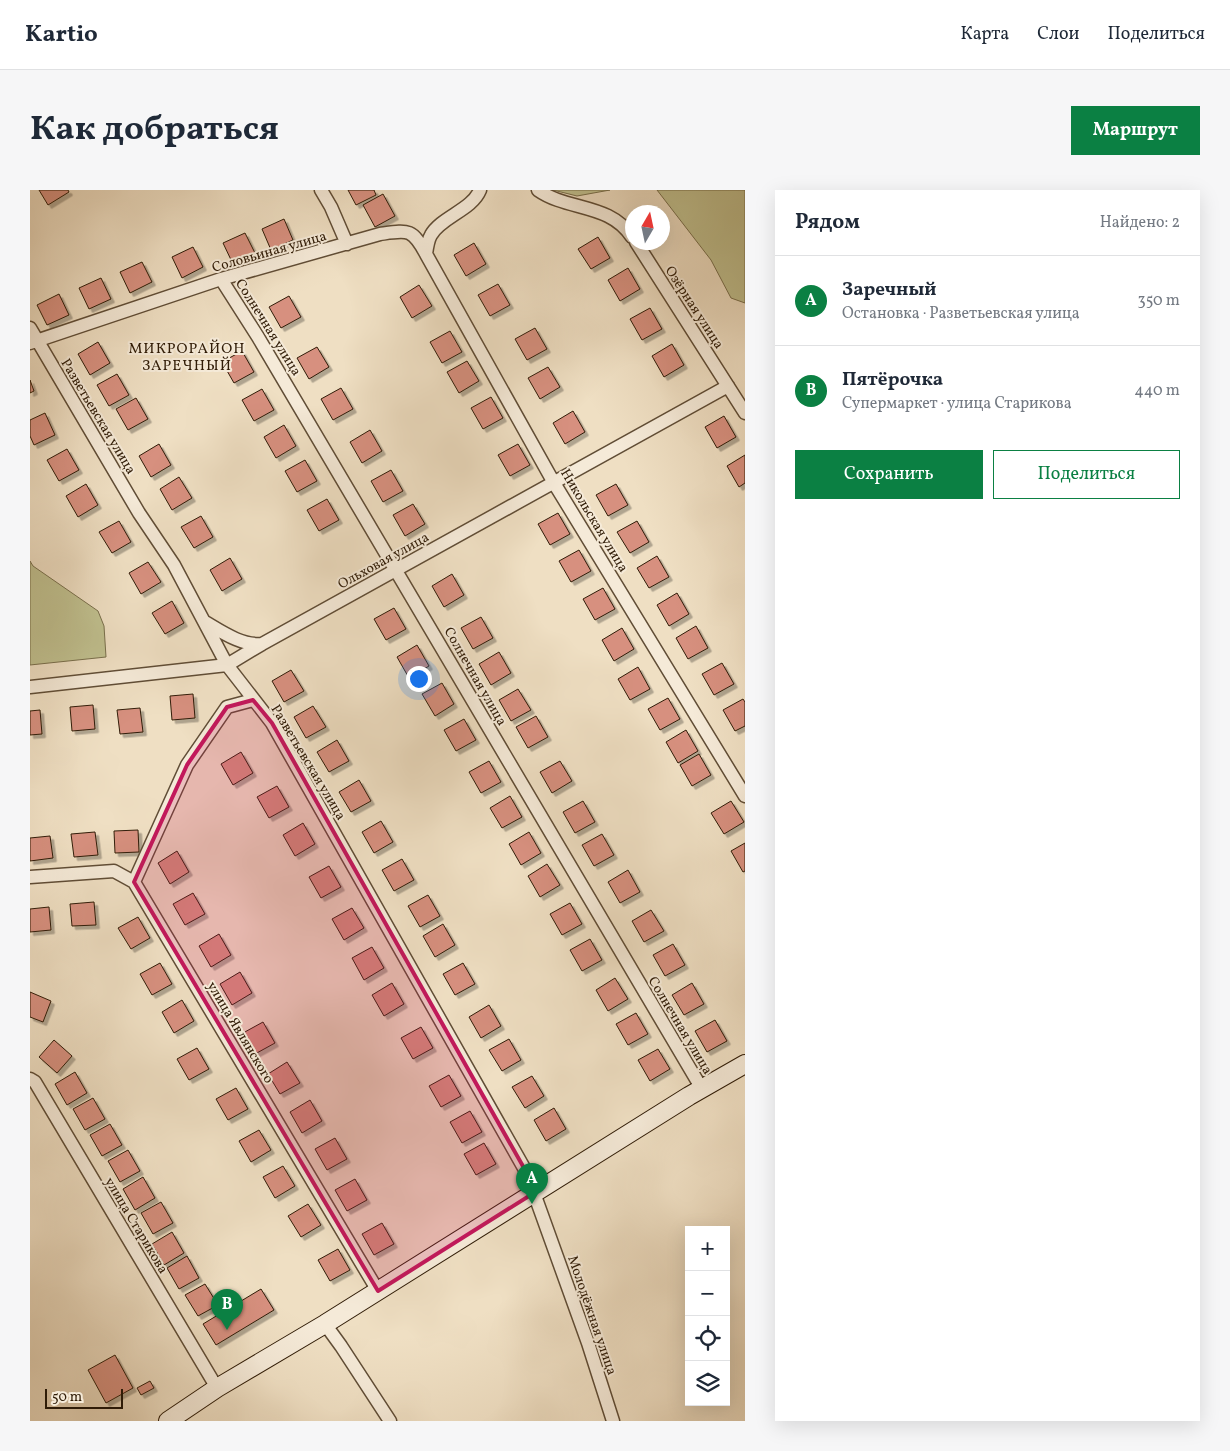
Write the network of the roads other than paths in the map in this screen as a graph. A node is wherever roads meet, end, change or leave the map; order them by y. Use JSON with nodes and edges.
{"nodes":[{"id":1,"x":321,"y":190,"type":"edge"},
{"id":2,"x":480,"y":190,"type":"edge"},
{"id":3,"x":538,"y":190,"type":"edge"},
{"id":4,"x":625,"y":227,"type":"edge"},
{"id":5,"x":346,"y":244,"type":"junction"},
{"id":6,"x":641,"y":250,"type":"edge"},
{"id":7,"x":426,"y":254,"type":"junction"},
{"id":8,"x":222,"y":279,"type":"junction"},
{"id":9,"x":30,"y":328,"type":"edge"},
{"id":10,"x":33,"y":342,"type":"edge"},
{"id":11,"x":728,"y":386,"type":"junction"},
{"id":12,"x":745,"y":413,"type":"edge"},
{"id":13,"x":554,"y":482,"type":"junction"},
{"id":14,"x":396,"y":570,"type":"junction"},
{"id":15,"x":205,"y":622,"type":"junction"},
{"id":16,"x":262,"y":644,"type":"junction"},
{"id":17,"x":227,"y":665,"type":"junction"},
{"id":18,"x":30,"y":687,"type":"edge"},
{"id":19,"x":253,"y":700,"type":"junction"},
{"id":20,"x":745,"y":796,"type":"edge"},
{"id":21,"x":30,"y":877,"type":"edge"},
{"id":22,"x":134,"y":882,"type":"junction"},
{"id":23,"x":745,"y":1064,"type":"edge"},
{"id":24,"x":30,"y":1079,"type":"edge"},
{"id":25,"x":702,"y":1089,"type":"junction"},
{"id":26,"x":536,"y":1192,"type":"junction"},
{"id":27,"x":544,"y":1219,"type":"joint"},
{"id":28,"x":378,"y":1291,"type":"junction"},
{"id":29,"x":325,"y":1324,"type":"junction"},
{"id":30,"x":217,"y":1388,"type":"junction"},
{"id":31,"x":168,"y":1421,"type":"edge"},
{"id":32,"x":390,"y":1421,"type":"edge"},
{"id":33,"x":613,"y":1421,"type":"edge"}],
"edges":[{"from":1,"to":5,"type":"street"},
{"from":2,"to":7,"type":"street"},
{"from":3,"to":4,"type":"street"},
{"from":5,"to":7,"type":"street","name":"Соловьиная улица"},
{"from":5,"to":8,"type":"street","name":"Соловьиная улица"},
{"from":6,"to":11,"type":"street","name":"Озёрная улица"},
{"from":7,"to":13,"type":"street","name":"Никольская улица"},
{"from":8,"to":10,"type":"street","name":"Соловьиная улица"},
{"from":8,"to":14,"type":"street","name":"Солнечная улица"},
{"from":9,"to":10,"type":"street","name":"Разветьевская улица"},
{"from":10,"to":15,"type":"street","name":"Разветьевская улица"},
{"from":11,"to":12,"type":"street","name":"Озёрная улица"},
{"from":11,"to":13,"type":"street","name":"Ольховая улица"},
{"from":13,"to":14,"type":"street","name":"Ольховая улица"},
{"from":13,"to":20,"type":"street","name":"Никольская улица"},
{"from":14,"to":16,"type":"street","name":"Ольховая улица"},
{"from":14,"to":25,"type":"street","name":"Солнечная улица"},
{"from":15,"to":16,"type":"street"},
{"from":15,"to":17,"type":"street","name":"Разветьевская улица"},
{"from":16,"to":17,"type":"street","name":"Ольховая улица"},
{"from":17,"to":18,"type":"street","name":"Ольховая улица"},
{"from":17,"to":19,"type":"street","name":"Разветьевская улица"},
{"from":19,"to":22,"type":"street"},
{"from":19,"to":26,"type":"street","name":"Разветьевская улица"},
{"from":21,"to":22,"type":"street"},
{"from":22,"to":28,"type":"street","name":"улица Являнского"},
{"from":23,"to":25,"type":"street"},
{"from":24,"to":30,"type":"street","name":"улица Старикова"},
{"from":25,"to":26,"type":"street"},
{"from":26,"to":27,"type":"street","name":"Разветьевская улица"},
{"from":26,"to":28,"type":"street"},
{"from":27,"to":33,"type":"street","name":"Молодёжная улица"},
{"from":28,"to":29,"type":"street"},
{"from":29,"to":30,"type":"street"},
{"from":29,"to":32,"type":"street"},
{"from":30,"to":31,"type":"street"}]}
